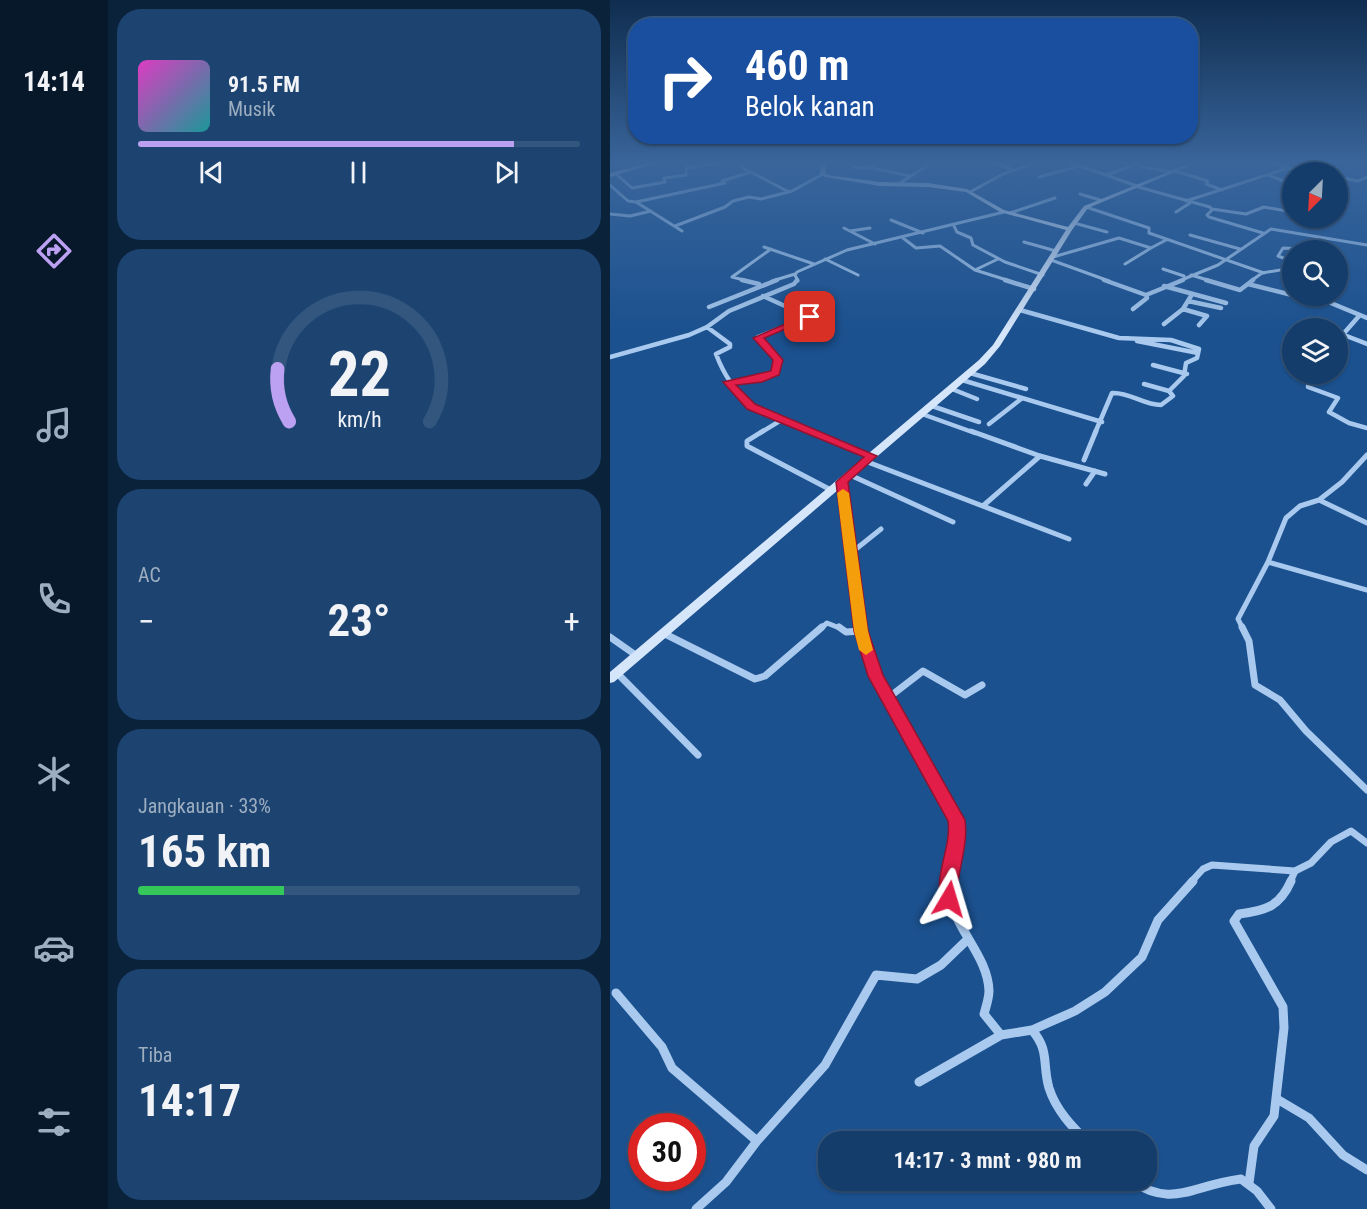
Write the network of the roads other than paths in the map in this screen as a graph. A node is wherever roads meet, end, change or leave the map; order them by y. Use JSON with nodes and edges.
{"nodes":[{"id":1,"x":665,"y":219,"type":"edge"},
{"id":2,"x":692,"y":219,"type":"edge"},
{"id":3,"x":979,"y":219,"type":"edge"},
{"id":4,"x":1041,"y":219,"type":"edge"},
{"id":5,"x":1076,"y":219,"type":"edge"},
{"id":6,"x":1128,"y":219,"type":"edge"},
{"id":7,"x":1218,"y":219,"type":"edge"},
{"id":8,"x":891,"y":220,"type":"dead end"},
{"id":9,"x":675,"y":226,"type":"junction"},
{"id":10,"x":954,"y":226,"type":"junction"},
{"id":11,"x":1071,"y":226,"type":"junction"},
{"id":12,"x":844,"y":228,"type":"dead end"},
{"id":13,"x":870,"y":228,"type":"dead end"},
{"id":14,"x":682,"y":231,"type":"dead end"},
{"id":15,"x":850,"y":231,"type":"junction"},
{"id":16,"x":1107,"y":232,"type":"dead end"},
{"id":17,"x":923,"y":233,"type":"junction"},
{"id":18,"x":1263,"y":233,"type":"junction"},
{"id":19,"x":1190,"y":235,"type":"dead end"},
{"id":20,"x":903,"y":238,"type":"junction"},
{"id":21,"x":1317,"y":238,"type":"joint"},
{"id":22,"x":1166,"y":240,"type":"junction"},
{"id":23,"x":1024,"y":242,"type":"dead end"},
{"id":24,"x":875,"y":244,"type":"junction"},
{"id":25,"x":1366,"y":245,"type":"edge"},
{"id":26,"x":764,"y":247,"type":"dead end"},
{"id":27,"x":1152,"y":248,"type":"junction"},
{"id":28,"x":771,"y":249,"type":"junction"},
{"id":29,"x":1240,"y":249,"type":"junction"},
{"id":30,"x":1054,"y":256,"type":"junction"},
{"id":31,"x":824,"y":259,"type":"junction"},
{"id":32,"x":998,"y":259,"type":"junction"},
{"id":33,"x":1226,"y":259,"type":"junction"},
{"id":34,"x":814,"y":264,"type":"junction"},
{"id":35,"x":1125,"y":264,"type":"dead end"},
{"id":36,"x":1163,"y":269,"type":"dead end"},
{"id":37,"x":975,"y":270,"type":"junction"},
{"id":38,"x":1282,"y":270,"type":"edge"},
{"id":39,"x":1264,"y":273,"type":"junction"},
{"id":40,"x":795,"y":274,"type":"junction"},
{"id":41,"x":858,"y":275,"type":"dead end"},
{"id":42,"x":1043,"y":275,"type":"junction"},
{"id":43,"x":1188,"y":275,"type":"junction"},
{"id":44,"x":1248,"y":284,"type":"junction"},
{"id":45,"x":760,"y":285,"type":"junction"},
{"id":46,"x":1164,"y":286,"type":"junction"},
{"id":47,"x":1034,"y":289,"type":"junction"},
{"id":48,"x":1282,"y":293,"type":"edge"},
{"id":49,"x":1146,"y":295,"type":"junction"},
{"id":50,"x":763,"y":296,"type":"junction"},
{"id":51,"x":1191,"y":296,"type":"junction"},
{"id":52,"x":1188,"y":301,"type":"junction"},
{"id":53,"x":1226,"y":303,"type":"dead end"},
{"id":54,"x":1339,"y":306,"type":"edge"},
{"id":55,"x":709,"y":307,"type":"dead end"},
{"id":56,"x":1221,"y":308,"type":"dead end"},
{"id":57,"x":1133,"y":309,"type":"dead end"},
{"id":58,"x":1183,"y":309,"type":"junction"},
{"id":59,"x":1020,"y":310,"type":"junction"},
{"id":60,"x":1359,"y":315,"type":"junction"},
{"id":61,"x":1366,"y":318,"type":"edge"},
{"id":62,"x":1164,"y":324,"type":"dead end"},
{"id":63,"x":1199,"y":325,"type":"dead end"},
{"id":64,"x":707,"y":327,"type":"junction"},
{"id":65,"x":1348,"y":330,"type":"edge"},
{"id":66,"x":1348,"y":337,"type":"edge"},
{"id":67,"x":1366,"y":344,"type":"edge"},
{"id":68,"x":610,"y":357,"type":"edge"},
{"id":69,"x":1153,"y":365,"type":"dead end"},
{"id":70,"x":970,"y":373,"type":"junction"},
{"id":71,"x":1187,"y":374,"type":"junction"},
{"id":72,"x":962,"y":380,"type":"junction"},
{"id":73,"x":728,"y":382,"type":"junction"},
{"id":74,"x":1144,"y":384,"type":"dead end"},
{"id":75,"x":1308,"y":384,"type":"edge"},
{"id":76,"x":1026,"y":388,"type":"dead end"},
{"id":77,"x":952,"y":389,"type":"junction"},
{"id":78,"x":1169,"y":391,"type":"junction"},
{"id":79,"x":977,"y":399,"type":"dead end"},
{"id":80,"x":1021,"y":399,"type":"junction"},
{"id":81,"x":932,"y":406,"type":"junction"},
{"id":82,"x":922,"y":414,"type":"junction"},
{"id":83,"x":782,"y":419,"type":"junction"},
{"id":84,"x":979,"y":422,"type":"dead end"},
{"id":85,"x":1102,"y":422,"type":"junction"},
{"id":86,"x":989,"y":424,"type":"dead end"},
{"id":87,"x":1366,"y":428,"type":"edge"},
{"id":88,"x":867,"y":456,"type":"junction"},
{"id":89,"x":1040,"y":456,"type":"junction"},
{"id":90,"x":1366,"y":456,"type":"edge"},
{"id":91,"x":1084,"y":460,"type":"dead end"},
{"id":92,"x":1095,"y":471,"type":"junction"},
{"id":93,"x":1105,"y":474,"type":"dead end"},
{"id":94,"x":850,"y":475,"type":"junction"},
{"id":95,"x":842,"y":482,"type":"junction"},
{"id":96,"x":1086,"y":484,"type":"dead end"},
{"id":97,"x":831,"y":490,"type":"junction"},
{"id":98,"x":1319,"y":500,"type":"junction"},
{"id":99,"x":984,"y":506,"type":"junction"},
{"id":100,"x":953,"y":522,"type":"dead end"},
{"id":101,"x":1366,"y":524,"type":"edge"},
{"id":102,"x":881,"y":529,"type":"dead end"},
{"id":103,"x":1069,"y":539,"type":"dead end"},
{"id":104,"x":851,"y":553,"type":"junction"},
{"id":105,"x":1268,"y":562,"type":"junction"},
{"id":106,"x":1366,"y":590,"type":"edge"},
{"id":107,"x":861,"y":631,"type":"junction"},
{"id":108,"x":663,"y":633,"type":"junction"},
{"id":109,"x":610,"y":637,"type":"edge"},
{"id":110,"x":637,"y":656,"type":"junction"},
{"id":111,"x":613,"y":676,"type":"edge"},
{"id":112,"x":982,"y":685,"type":"dead end"},
{"id":113,"x":888,"y":698,"type":"junction"},
{"id":114,"x":698,"y":755,"type":"dead end"},
{"id":115,"x":1366,"y":790,"type":"edge"},
{"id":116,"x":1366,"y":843,"type":"edge"},
{"id":117,"x":1295,"y":871,"type":"junction"},
{"id":118,"x":968,"y":939,"type":"junction"},
{"id":119,"x":616,"y":993,"type":"dead end"},
{"id":120,"x":1032,"y":1030,"type":"junction"},
{"id":121,"x":1001,"y":1035,"type":"junction"},
{"id":122,"x":919,"y":1082,"type":"dead end"},
{"id":123,"x":1277,"y":1099,"type":"junction"},
{"id":124,"x":1078,"y":1131,"type":"edge"},
{"id":125,"x":757,"y":1141,"type":"junction"},
{"id":126,"x":1366,"y":1170,"type":"edge"},
{"id":127,"x":1249,"y":1184,"type":"junction"},
{"id":128,"x":1139,"y":1191,"type":"edge"},
{"id":129,"x":696,"y":1209,"type":"edge"},
{"id":130,"x":1271,"y":1209,"type":"edge"}],
"edges":[{"from":1,"to":9,"type":"street"},
{"from":2,"to":9,"type":"street"},
{"from":3,"to":10,"type":"street"},
{"from":4,"to":11,"type":"street"},
{"from":5,"to":11,"type":"street"},
{"from":6,"to":22,"type":"street"},
{"from":7,"to":18,"type":"street"},
{"from":8,"to":17,"type":"street"},
{"from":9,"to":14,"type":"street"},
{"from":10,"to":17,"type":"street"},
{"from":10,"to":32,"type":"street"},
{"from":11,"to":16,"type":"street"},
{"from":11,"to":30,"type":"street"},
{"from":12,"to":15,"type":"street"},
{"from":13,"to":15,"type":"street"},
{"from":15,"to":24,"type":"street"},
{"from":17,"to":20,"type":"street"},
{"from":18,"to":21,"type":"street"},
{"from":18,"to":29,"type":"street"},
{"from":19,"to":29,"type":"street"},
{"from":20,"to":24,"type":"street"},
{"from":20,"to":37,"type":"street"},
{"from":21,"to":25,"type":"street"},
{"from":22,"to":27,"type":"street"},
{"from":22,"to":33,"type":"street"},
{"from":23,"to":30,"type":"street"},
{"from":24,"to":31,"type":"street"},
{"from":26,"to":28,"type":"street"},
{"from":27,"to":30,"type":"street"},
{"from":27,"to":35,"type":"street"},
{"from":28,"to":34,"type":"street"},
{"from":28,"to":45,"type":"street"},
{"from":29,"to":33,"type":"street"},
{"from":30,"to":42,"type":"street"},
{"from":30,"to":49,"type":"street"},
{"from":31,"to":34,"type":"street"},
{"from":31,"to":41,"type":"street"},
{"from":32,"to":37,"type":"street"},
{"from":32,"to":42,"type":"street"},
{"from":33,"to":39,"type":"street"},
{"from":33,"to":43,"type":"street"},
{"from":34,"to":40,"type":"street"},
{"from":36,"to":43,"type":"street"},
{"from":37,"to":47,"type":"street"},
{"from":38,"to":39,"type":"street"},
{"from":39,"to":44,"type":"street"},
{"from":40,"to":45,"type":"street"},
{"from":40,"to":50,"type":"street"},
{"from":42,"to":47,"type":"street"},
{"from":43,"to":44,"type":"street"},
{"from":43,"to":46,"type":"street"},
{"from":44,"to":48,"type":"street"},
{"from":45,"to":55,"type":"street"},
{"from":46,"to":49,"type":"street"},
{"from":46,"to":51,"type":"street"},
{"from":47,"to":59,"type":"street"},
{"from":49,"to":57,"type":"street"},
{"from":50,"to":64,"type":"street"},
{"from":50,"to":73,"type":"street"},
{"from":51,"to":52,"type":"street"},
{"from":51,"to":53,"type":"street"},
{"from":52,"to":56,"type":"street"},
{"from":52,"to":58,"type":"street"},
{"from":54,"to":60,"type":"street"},
{"from":58,"to":62,"type":"street"},
{"from":58,"to":63,"type":"street"},
{"from":59,"to":70,"type":"street"},
{"from":59,"to":71,"type":"street"},
{"from":60,"to":61,"type":"street"},
{"from":60,"to":65,"type":"street"},
{"from":64,"to":68,"type":"street"},
{"from":64,"to":73,"type":"street"},
{"from":66,"to":67,"type":"street"},
{"from":69,"to":71,"type":"street"},
{"from":70,"to":72,"type":"street"},
{"from":70,"to":76,"type":"street"},
{"from":71,"to":78,"type":"street"},
{"from":72,"to":77,"type":"street"},
{"from":72,"to":80,"type":"street"},
{"from":73,"to":83,"type":"street"},
{"from":74,"to":78,"type":"street"},
{"from":75,"to":87,"type":"street"},
{"from":77,"to":79,"type":"street"},
{"from":77,"to":81,"type":"street"},
{"from":78,"to":85,"type":"street"},
{"from":80,"to":85,"type":"street"},
{"from":80,"to":86,"type":"street"},
{"from":81,"to":82,"type":"street"},
{"from":81,"to":84,"type":"street"},
{"from":82,"to":88,"type":"street"},
{"from":82,"to":89,"type":"street"},
{"from":83,"to":88,"type":"street"},
{"from":83,"to":97,"type":"street"},
{"from":85,"to":91,"type":"street"},
{"from":88,"to":94,"type":"street"},
{"from":88,"to":99,"type":"street"},
{"from":89,"to":92,"type":"street"},
{"from":89,"to":99,"type":"street"},
{"from":90,"to":98,"type":"street"},
{"from":92,"to":93,"type":"street"},
{"from":92,"to":96,"type":"street"},
{"from":94,"to":95,"type":"street"},
{"from":94,"to":100,"type":"street"},
{"from":95,"to":97,"type":"street"},
{"from":95,"to":104,"type":"street"},
{"from":97,"to":108,"type":"street"},
{"from":98,"to":101,"type":"street"},
{"from":98,"to":105,"type":"street"},
{"from":99,"to":103,"type":"street"},
{"from":102,"to":104,"type":"street"},
{"from":104,"to":107,"type":"street"},
{"from":105,"to":106,"type":"street"},
{"from":105,"to":115,"type":"street"},
{"from":107,"to":108,"type":"street"},
{"from":107,"to":113,"type":"street"},
{"from":108,"to":110,"type":"street"},
{"from":109,"to":110,"type":"street"},
{"from":110,"to":111,"type":"street"},
{"from":111,"to":114,"type":"street"},
{"from":112,"to":113,"type":"street"},
{"from":113,"to":118,"type":"street"},
{"from":116,"to":117,"type":"street"},
{"from":117,"to":120,"type":"street"},
{"from":117,"to":123,"type":"street"},
{"from":118,"to":121,"type":"street"},
{"from":118,"to":125,"type":"street"},
{"from":119,"to":125,"type":"street"},
{"from":120,"to":121,"type":"street"},
{"from":120,"to":124,"type":"street"},
{"from":121,"to":122,"type":"street"},
{"from":123,"to":126,"type":"street"},
{"from":123,"to":127,"type":"street"},
{"from":125,"to":129,"type":"street"},
{"from":127,"to":128,"type":"street"},
{"from":127,"to":130,"type":"street"}]}
